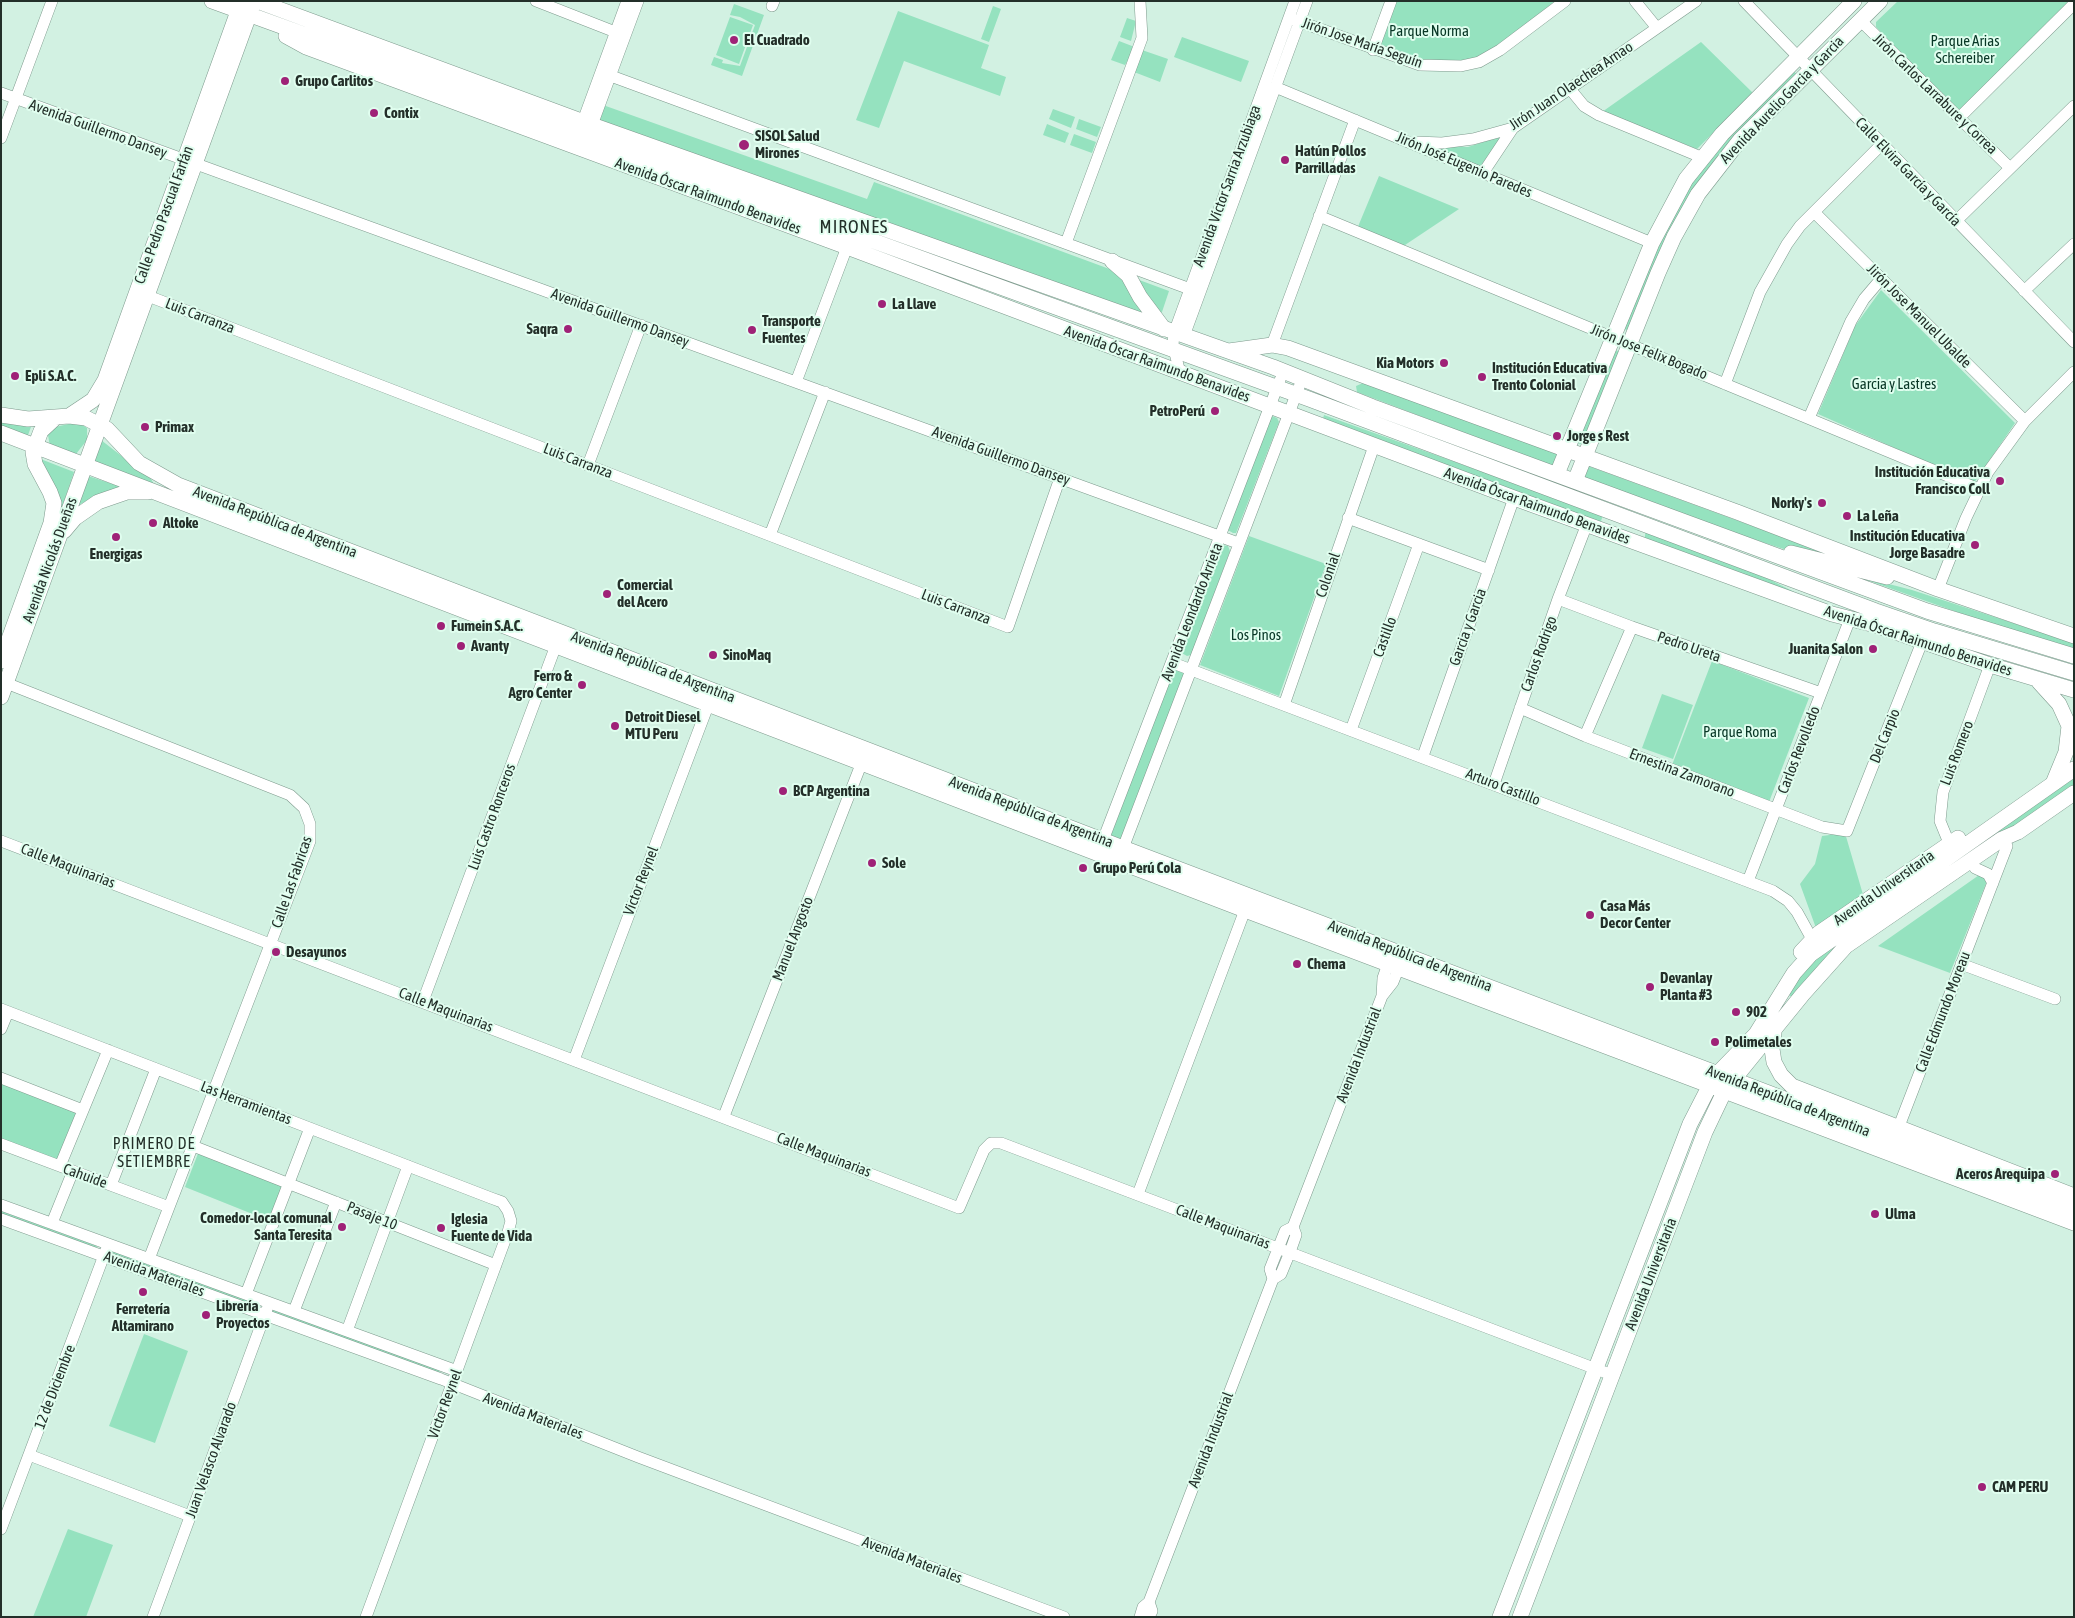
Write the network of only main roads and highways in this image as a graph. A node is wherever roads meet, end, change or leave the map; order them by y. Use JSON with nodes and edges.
{"nodes":[{"id":1,"x":212,"y":1,"type":"edge"},
{"id":2,"x":1854,"y":1,"type":"edge"},
{"id":3,"x":1880,"y":1,"type":"edge"},
{"id":4,"x":248,"y":6,"type":"edge"},
{"id":5,"x":587,"y":128,"type":"junction"},
{"id":6,"x":189,"y":162,"type":"junction"},
{"id":7,"x":1112,"y":261,"type":"road end"},
{"id":8,"x":1054,"y":308,"type":"junction"},
{"id":9,"x":1174,"y":333,"type":"junction"},
{"id":10,"x":1102,"y":344,"type":"junction"},
{"id":11,"x":1227,"y":351,"type":"junction"},
{"id":12,"x":1,"y":415,"type":"edge"},
{"id":13,"x":62,"y":417,"type":"junction"},
{"id":14,"x":100,"y":424,"type":"junction"},
{"id":15,"x":1,"y":433,"type":"edge"},
{"id":16,"x":34,"y":445,"type":"junction"},
{"id":17,"x":1566,"y":450,"type":"junction"},
{"id":18,"x":1585,"y":457,"type":"junction"},
{"id":19,"x":85,"y":464,"type":"junction"},
{"id":20,"x":1557,"y":474,"type":"junction"},
{"id":21,"x":1575,"y":481,"type":"junction"},
{"id":22,"x":159,"y":493,"type":"junction"},
{"id":23,"x":1735,"y":542,"type":"junction"},
{"id":24,"x":57,"y":543,"type":"junction"},
{"id":25,"x":1749,"y":562,"type":"junction"},
{"id":26,"x":1938,"y":589,"type":"junction"},
{"id":27,"x":1875,"y":625,"type":"junction"},
{"id":28,"x":2074,"y":636,"type":"edge"},
{"id":29,"x":559,"y":638,"type":"junction"},
{"id":30,"x":2074,"y":656,"type":"edge"},
{"id":31,"x":1,"y":661,"type":"edge"},
{"id":32,"x":2074,"y":674,"type":"edge"},
{"id":33,"x":2034,"y":678,"type":"junction"},
{"id":34,"x":4,"y":690,"type":"edge"},
{"id":35,"x":2074,"y":690,"type":"edge"},
{"id":36,"x":2074,"y":769,"type":"edge"},
{"id":37,"x":2052,"y":784,"type":"junction"},
{"id":38,"x":2074,"y":793,"type":"edge"},
{"id":39,"x":1994,"y":825,"type":"junction"},
{"id":40,"x":2018,"y":832,"type":"junction"},
{"id":41,"x":1100,"y":846,"type":"junction"},
{"id":42,"x":1120,"y":854,"type":"junction"},
{"id":43,"x":1396,"y":959,"type":"junction"},
{"id":44,"x":1834,"y":962,"type":"junction"},
{"id":45,"x":1794,"y":973,"type":"junction"},
{"id":46,"x":1781,"y":994,"type":"junction"},
{"id":47,"x":1795,"y":1004,"type":"junction"},
{"id":48,"x":1774,"y":1032,"type":"junction"},
{"id":49,"x":1714,"y":1079,"type":"junction"},
{"id":50,"x":1729,"y":1085,"type":"junction"},
{"id":51,"x":1813,"y":1102,"type":"junction"},
{"id":52,"x":1897,"y":1133,"type":"junction"},
{"id":53,"x":2074,"y":1196,"type":"edge"},
{"id":54,"x":2074,"y":1209,"type":"edge"},
{"id":55,"x":2074,"y":1223,"type":"edge"},
{"id":56,"x":1544,"y":1501,"type":"junction"},
{"id":57,"x":1561,"y":1508,"type":"junction"},
{"id":58,"x":1500,"y":1617,"type":"edge"},
{"id":59,"x":1520,"y":1617,"type":"edge"}],
"edges":[{"from":1,"to":4,"type":"main road","name":"Avenida Óscar Raimundo Benavides"},
{"from":2,"to":17,"type":"main road","name":"Avenida Aurelio Garcia y Garcia"},
{"from":3,"to":18,"type":"main road","name":"Avenida Aurelio Garcia y Garcia"},
{"from":4,"to":5,"type":"main road","name":"Avenida Óscar Raimundo Benavides"},
{"from":4,"to":6,"type":"main road","name":"Calle Pedro Pascual Farfán"},
{"from":4,"to":10,"type":"main road","name":"Avenida Óscar Raimundo Benavides"},
{"from":5,"to":8,"type":"main road","name":"Avenida Óscar Raimundo Benavides"},
{"from":5,"to":9,"type":"main road","name":"Avenida Óscar Raimundo Benavides"},
{"from":6,"to":13,"type":"main road","name":"Calle Pedro Pascual Farfán"},
{"from":6,"to":14,"type":"main road","name":"Calle Pedro Pascual Farfán"},
{"from":7,"to":9,"type":"main road"},
{"from":8,"to":10,"type":"main road"},
{"from":8,"to":25,"type":"main road","name":"Avenida Óscar Raimundo Benavides"},
{"from":9,"to":11,"type":"main road","name":"Avenida Óscar Raimundo Benavides"},
{"from":10,"to":27,"type":"main road","name":"Avenida Óscar Raimundo Benavides"},
{"from":11,"to":17,"type":"main road","name":"Avenida Óscar Raimundo Benavides"},
{"from":11,"to":20,"type":"main road","name":"Avenida Óscar Raimundo Benavides"},
{"from":12,"to":13,"type":"main road","name":"Avenida República de Argentina"},
{"from":13,"to":14,"type":"main road","name":"Avenida República de Argentina"},
{"from":13,"to":16,"type":"main road"},
{"from":14,"to":19,"type":"main road","name":"Avenida Nicolás Dueñas"},
{"from":14,"to":29,"type":"main road","name":"Avenida República de Argentina"},
{"from":15,"to":16,"type":"main road","name":"Avenida República de Argentina"},
{"from":16,"to":19,"type":"main road","name":"Avenida República de Argentina"},
{"from":16,"to":31,"type":"main road","name":"Avenida Nicolás Dueñas"},
{"from":17,"to":18,"type":"main road","name":"Avenida Óscar Raimundo Benavides"},
{"from":17,"to":20,"type":"main road","name":"Avenida Aurelio Garcia y Garcia"},
{"from":18,"to":21,"type":"main road","name":"Avenida Aurelio Garcia y Garcia"},
{"from":18,"to":26,"type":"main road","name":"Avenida Óscar Raimundo Benavides"},
{"from":19,"to":22,"type":"main road","name":"Avenida República de Argentina"},
{"from":19,"to":24,"type":"main road","name":"Avenida Nicolás Dueñas"},
{"from":20,"to":21,"type":"main road","name":"Avenida Óscar Raimundo Benavides"},
{"from":21,"to":23,"type":"main road","name":"Avenida Óscar Raimundo Benavides"},
{"from":22,"to":24,"type":"main road"},
{"from":22,"to":29,"type":"main road","name":"Avenida República de Argentina"},
{"from":23,"to":26,"type":"main road"},
{"from":23,"to":30,"type":"main road","name":"Avenida Óscar Raimundo Benavides"},
{"from":24,"to":34,"type":"main road","name":"Avenida Nicolás Dueñas"},
{"from":25,"to":27,"type":"main road"},
{"from":25,"to":32,"type":"main road","name":"Avenida Óscar Raimundo Benavides"},
{"from":26,"to":28,"type":"main road","name":"Avenida Óscar Raimundo Benavides"},
{"from":27,"to":33,"type":"main road","name":"Avenida Óscar Raimundo Benavides"},
{"from":29,"to":41,"type":"main road","name":"Avenida República de Argentina"},
{"from":29,"to":41,"type":"main road","name":"Avenida República de Argentina"},
{"from":33,"to":35,"type":"main road","name":"Avenida Óscar Raimundo Benavides"},
{"from":33,"to":37,"type":"main road"},
{"from":36,"to":37,"type":"main road","name":"Avenida Universitaria"},
{"from":37,"to":39,"type":"main road","name":"Avenida Universitaria"},
{"from":38,"to":40,"type":"main road","name":"Avenida Universitaria"},
{"from":39,"to":45,"type":"main road","name":"Avenida Universitaria"},
{"from":39,"to":45,"type":"main road","name":"Avenida Universitaria"},
{"from":40,"to":44,"type":"main road","name":"Avenida Universitaria"},
{"from":40,"to":44,"type":"main road","name":"Avenida Universitaria"},
{"from":41,"to":42,"type":"main road","name":"Avenida República de Argentina"},
{"from":42,"to":43,"type":"main road","name":"Avenida República de Argentina"},
{"from":42,"to":43,"type":"main road","name":"Avenida República de Argentina"},
{"from":43,"to":49,"type":"main road","name":"Avenida República de Argentina"},
{"from":44,"to":47,"type":"main road","name":"Avenida Universitaria"},
{"from":45,"to":46,"type":"main road","name":"Avenida Universitaria"},
{"from":46,"to":47,"type":"main road"},
{"from":46,"to":49,"type":"main road","name":"Avenida Universitaria"},
{"from":47,"to":48,"type":"main road","name":"Avenida Universitaria"},
{"from":48,"to":50,"type":"main road","name":"Avenida Universitaria"},
{"from":48,"to":51,"type":"main road"},
{"from":49,"to":50,"type":"main road","name":"Avenida República de Argentina"},
{"from":49,"to":56,"type":"main road","name":"Avenida Universitaria"},
{"from":50,"to":51,"type":"main road","name":"Avenida República de Argentina"},
{"from":50,"to":55,"type":"main road","name":"Avenida República de Argentina"},
{"from":50,"to":57,"type":"main road","name":"Avenida Universitaria"},
{"from":51,"to":52,"type":"main road","name":"Avenida República de Argentina"},
{"from":52,"to":53,"type":"main road"},
{"from":52,"to":54,"type":"main road","name":"Avenida República de Argentina"},
{"from":56,"to":57,"type":"main road"},
{"from":56,"to":58,"type":"main road","name":"Avenida Universitaria"},
{"from":57,"to":59,"type":"main road","name":"Avenida Universitaria"}]}
